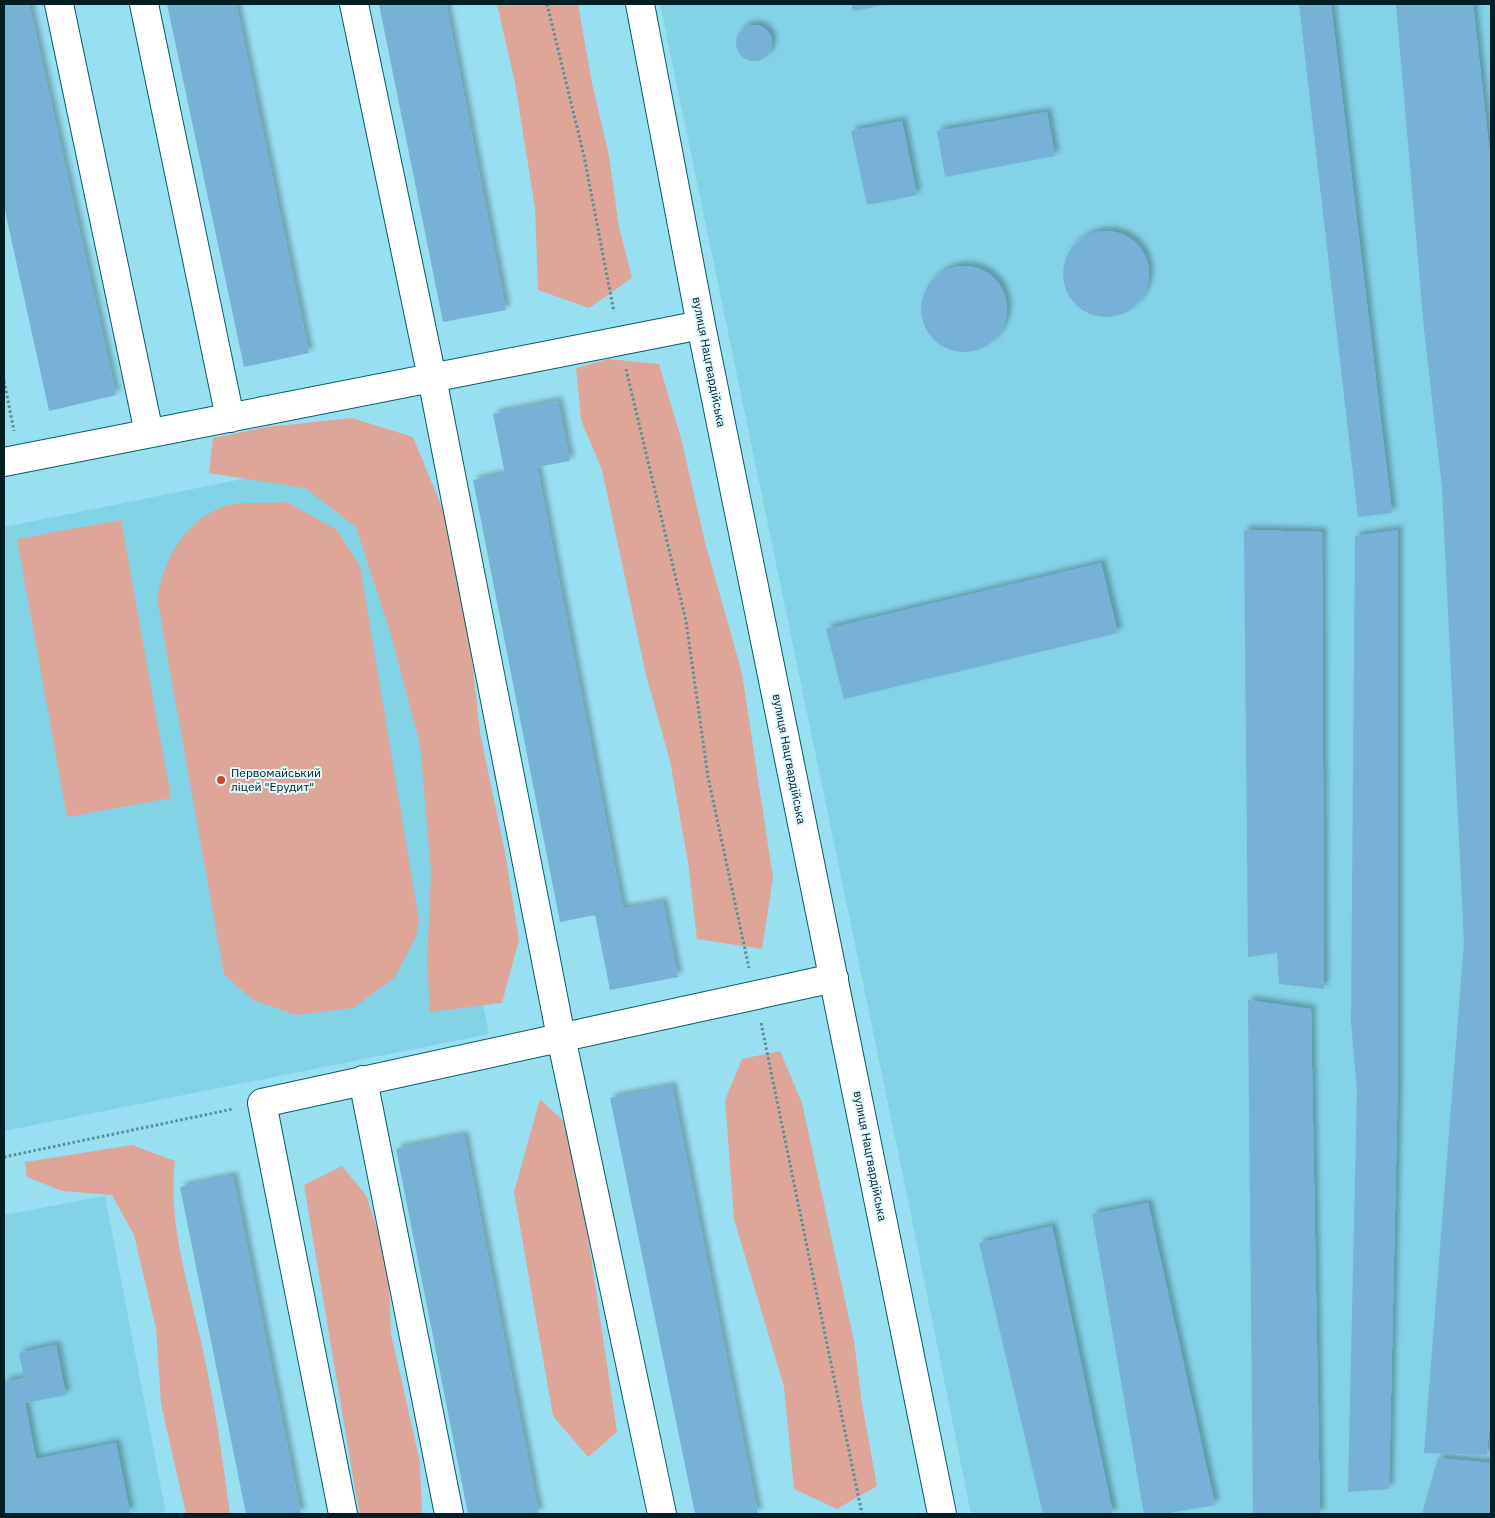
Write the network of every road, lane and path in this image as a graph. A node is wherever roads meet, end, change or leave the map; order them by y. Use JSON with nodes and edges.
{"nodes":[{"id":1,"x":59,"y":4,"type":"edge"},
{"id":2,"x":144,"y":4,"type":"edge"},
{"id":3,"x":354,"y":4,"type":"edge"},
{"id":4,"x":547,"y":4,"type":"edge"},
{"id":5,"x":640,"y":4,"type":"edge"},
{"id":6,"x":701,"y":325,"type":"junction"},
{"id":7,"x":619,"y":341,"type":"junction"},
{"id":8,"x":432,"y":378,"type":"junction"},
{"id":9,"x":4,"y":381,"type":"edge"},
{"id":10,"x":230,"y":418,"type":"junction"},
{"id":11,"x":149,"y":433,"type":"junction"},
{"id":12,"x":12,"y":460,"type":"edge"},
{"id":13,"x":834,"y":978,"type":"junction"},
{"id":14,"x":755,"y":995,"type":"junction"},
{"id":15,"x":561,"y":1037,"type":"junction"},
{"id":16,"x":363,"y":1080,"type":"junction"},
{"id":17,"x":262,"y":1103,"type":"junction"},
{"id":18,"x":4,"y":1157,"type":"edge"},
{"id":19,"x":343,"y":1514,"type":"edge"},
{"id":20,"x":449,"y":1514,"type":"edge"},
{"id":21,"x":662,"y":1514,"type":"edge"},
{"id":22,"x":862,"y":1514,"type":"edge"},
{"id":23,"x":942,"y":1514,"type":"edge"}],
"edges":[{"from":1,"to":11,"type":"street"},
{"from":2,"to":10,"type":"street"},
{"from":3,"to":8,"type":"street"},
{"from":4,"to":7,"type":"path"},
{"from":5,"to":6,"type":"street","name":"вулиця Нацгвардійська"},
{"from":6,"to":7,"type":"street"},
{"from":6,"to":13,"type":"street","name":"вулиця Нацгвардійська"},
{"from":7,"to":8,"type":"street"},
{"from":7,"to":14,"type":"path"},
{"from":8,"to":10,"type":"street"},
{"from":8,"to":15,"type":"street"},
{"from":9,"to":12,"type":"path"},
{"from":10,"to":11,"type":"street"},
{"from":11,"to":12,"type":"street"},
{"from":13,"to":14,"type":"street"},
{"from":13,"to":23,"type":"street","name":"вулиця Нацгвардійська"},
{"from":14,"to":15,"type":"street"},
{"from":14,"to":22,"type":"path"},
{"from":15,"to":16,"type":"street"},
{"from":15,"to":21,"type":"street"},
{"from":16,"to":17,"type":"street"},
{"from":16,"to":20,"type":"street"},
{"from":17,"to":18,"type":"path"},
{"from":17,"to":19,"type":"street"}]}
